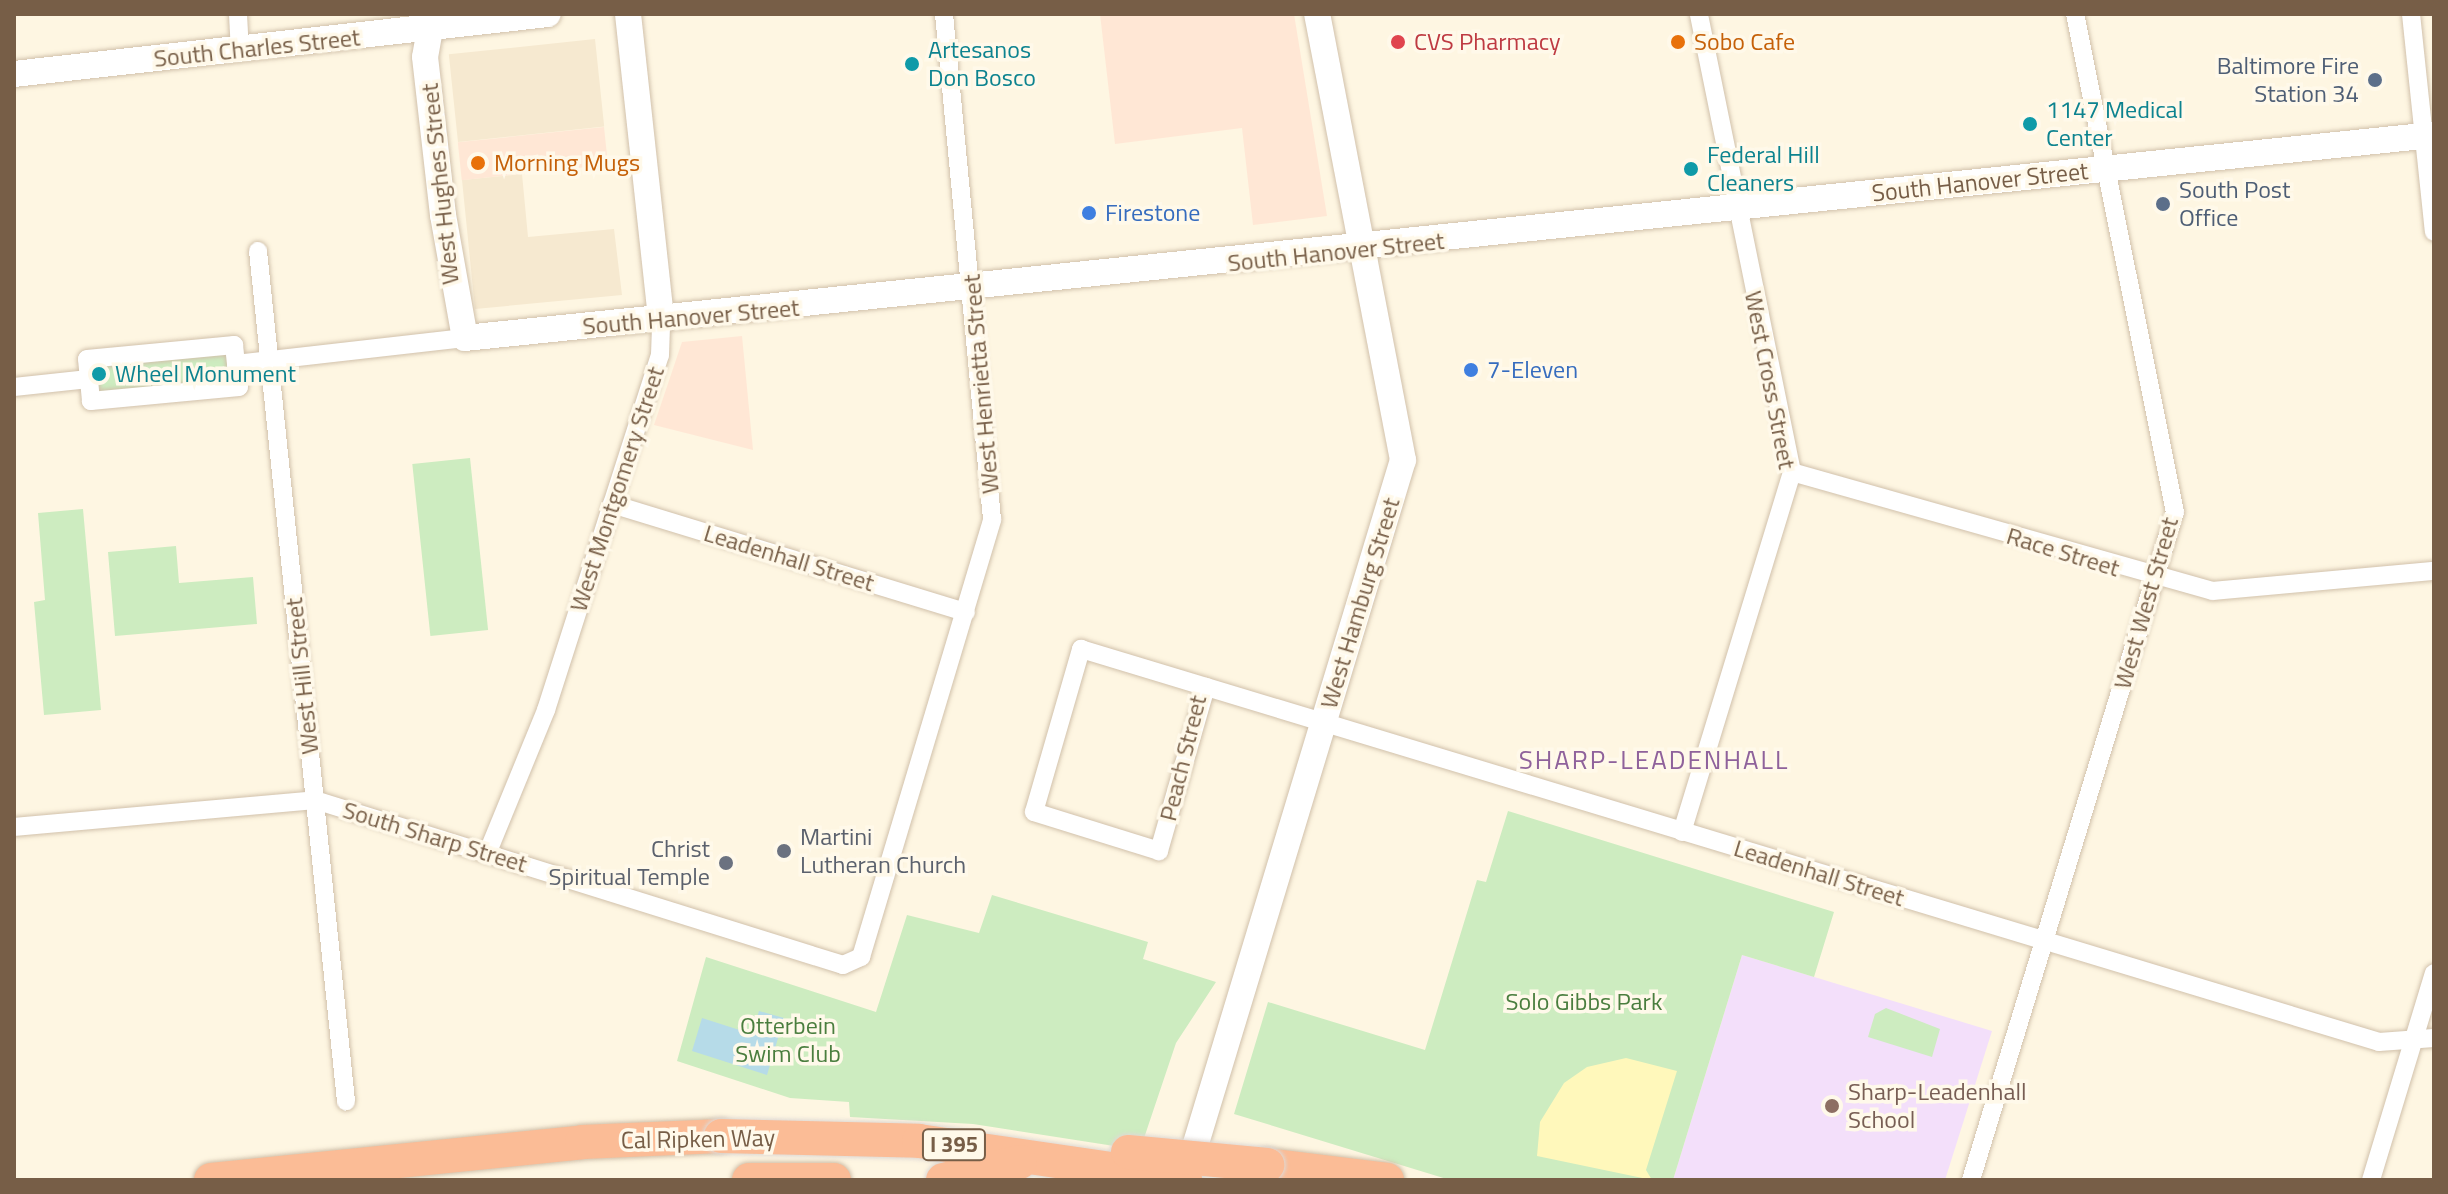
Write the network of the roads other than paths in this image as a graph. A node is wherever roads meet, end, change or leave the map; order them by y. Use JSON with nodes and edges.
{"nodes":[{"id":1,"x":238,"y":14,"type":"edge"},
{"id":2,"x":548,"y":14,"type":"edge"},
{"id":3,"x":628,"y":14,"type":"edge"},
{"id":4,"x":944,"y":14,"type":"edge"},
{"id":5,"x":1317,"y":14,"type":"edge"},
{"id":6,"x":1699,"y":14,"type":"edge"},
{"id":7,"x":2075,"y":14,"type":"edge"},
{"id":8,"x":2411,"y":14,"type":"edge"},
{"id":9,"x":431,"y":22,"type":"edge"},
{"id":10,"x":240,"y":50,"type":"junction"},
{"id":11,"x":14,"y":74,"type":"edge"},
{"id":12,"x":2429,"y":135,"type":"edge"},
{"id":13,"x":2107,"y":168,"type":"junction"},
{"id":14,"x":1734,"y":208,"type":"junction"},
{"id":15,"x":2434,"y":232,"type":"edge"},
{"id":16,"x":1362,"y":249,"type":"junction"},
{"id":17,"x":258,"y":251,"type":"dead end"},
{"id":18,"x":972,"y":290,"type":"junction"},
{"id":19,"x":661,"y":320,"type":"junction"},
{"id":20,"x":465,"y":338,"type":"junction"},
{"id":21,"x":269,"y":361,"type":"junction"},
{"id":22,"x":236,"y":364,"type":"junction"},
{"id":23,"x":83,"y":380,"type":"junction"},
{"id":24,"x":14,"y":387,"type":"edge"},
{"id":25,"x":1792,"y":472,"type":"junction"},
{"id":26,"x":612,"y":504,"type":"junction"},
{"id":27,"x":2434,"y":571,"type":"edge"},
{"id":28,"x":2156,"y":579,"type":"junction"},
{"id":29,"x":966,"y":612,"type":"junction"},
{"id":30,"x":1206,"y":687,"type":"junction"},
{"id":31,"x":1324,"y":723,"type":"junction"},
{"id":32,"x":315,"y":800,"type":"junction"},
{"id":33,"x":14,"y":827,"type":"edge"},
{"id":34,"x":1682,"y":832,"type":"junction"},
{"id":35,"x":487,"y":854,"type":"junction"},
{"id":36,"x":2045,"y":941,"type":"junction"},
{"id":37,"x":843,"y":965,"type":"joint"},
{"id":38,"x":2434,"y":973,"type":"edge"},
{"id":39,"x":2434,"y":1038,"type":"edge"},
{"id":40,"x":2414,"y":1040,"type":"junction"},
{"id":41,"x":346,"y":1101,"type":"dead end"},
{"id":42,"x":1267,"y":1165,"type":"junction"},
{"id":43,"x":211,"y":1180,"type":"edge"},
{"id":44,"x":749,"y":1180,"type":"edge"},
{"id":45,"x":834,"y":1180,"type":"edge"},
{"id":46,"x":943,"y":1180,"type":"edge"},
{"id":47,"x":1080,"y":1180,"type":"edge"},
{"id":48,"x":1185,"y":1180,"type":"edge"},
{"id":49,"x":1387,"y":1180,"type":"edge"},
{"id":50,"x":1971,"y":1180,"type":"edge"},
{"id":51,"x":2371,"y":1180,"type":"edge"}],
"edges":[{"from":1,"to":10,"type":"street"},
{"from":2,"to":9,"type":"main road","name":"South Charles Street"},
{"from":3,"to":19,"type":"main road","name":"West Montgomery Street"},
{"from":4,"to":18,"type":"street","name":"West Henrietta Street"},
{"from":5,"to":16,"type":"main road","name":"West Hamburg Street"},
{"from":6,"to":14,"type":"street","name":"West Cross Street"},
{"from":7,"to":13,"type":"street","name":"West West Street"},
{"from":8,"to":12,"type":"street"},
{"from":9,"to":10,"type":"main road","name":"South Charles Street"},
{"from":9,"to":20,"type":"main road","name":"West Hughes Street"},
{"from":10,"to":11,"type":"main road","name":"South Charles Street"},
{"from":12,"to":13,"type":"main road","name":"South Hanover Street"},
{"from":12,"to":15,"type":"street"},
{"from":13,"to":14,"type":"main road","name":"South Hanover Street"},
{"from":13,"to":28,"type":"street","name":"West West Street"},
{"from":14,"to":16,"type":"main road","name":"South Hanover Street"},
{"from":14,"to":25,"type":"street","name":"West Cross Street"},
{"from":16,"to":18,"type":"main road","name":"South Hanover Street"},
{"from":16,"to":31,"type":"main road","name":"West Hamburg Street"},
{"from":17,"to":21,"type":"street","name":"West Hill Street"},
{"from":18,"to":19,"type":"main road","name":"South Hanover Street"},
{"from":18,"to":29,"type":"street","name":"West Henrietta Street"},
{"from":19,"to":20,"type":"main road","name":"South Hanover Street"},
{"from":19,"to":26,"type":"street","name":"West Montgomery Street"},
{"from":20,"to":21,"type":"street","name":"South Hanover Street"},
{"from":21,"to":22,"type":"street","name":"South Hanover Street"},
{"from":21,"to":32,"type":"street","name":"West Hill Street"},
{"from":22,"to":23,"type":"street"},
{"from":22,"to":23,"type":"street"},
{"from":23,"to":24,"type":"street"},
{"from":25,"to":28,"type":"street","name":"Race Street"},
{"from":25,"to":34,"type":"street","name":"West Cross Street"},
{"from":26,"to":29,"type":"street","name":"Leadenhall Street"},
{"from":26,"to":35,"type":"street","name":"West Montgomery Street"},
{"from":27,"to":28,"type":"street","name":"Race Street"},
{"from":28,"to":36,"type":"street","name":"West West Street"},
{"from":29,"to":37,"type":"street","name":"West Henrietta Street"},
{"from":30,"to":30,"type":"street","name":"Peach Street"},
{"from":30,"to":31,"type":"street","name":"Leadenhall Street"},
{"from":31,"to":34,"type":"street","name":"Leadenhall Street"},
{"from":31,"to":48,"type":"main road","name":"West Hamburg Street"},
{"from":32,"to":33,"type":"street","name":"South Sharp Street"},
{"from":32,"to":35,"type":"street","name":"South Sharp Street"},
{"from":32,"to":41,"type":"street","name":"West Hill Street"},
{"from":34,"to":36,"type":"street","name":"Leadenhall Street"},
{"from":35,"to":37,"type":"street","name":"South Sharp Street"},
{"from":36,"to":40,"type":"street","name":"Leadenhall Street"},
{"from":36,"to":50,"type":"street","name":"West West Street"},
{"from":38,"to":40,"type":"street"},
{"from":39,"to":40,"type":"street","name":"Leadenhall Street"},
{"from":40,"to":51,"type":"street"},
{"from":42,"to":46,"type":"highway","bridge":true},
{"from":42,"to":47,"type":"highway","bridge":true},
{"from":42,"to":49,"type":"highway"},
{"from":43,"to":48,"type":"highway","name":"Cal Ripken Way","number":"I 395","bridge":true},
{"from":44,"to":45,"type":"highway","name":"Cal Ripken Way"}]}
